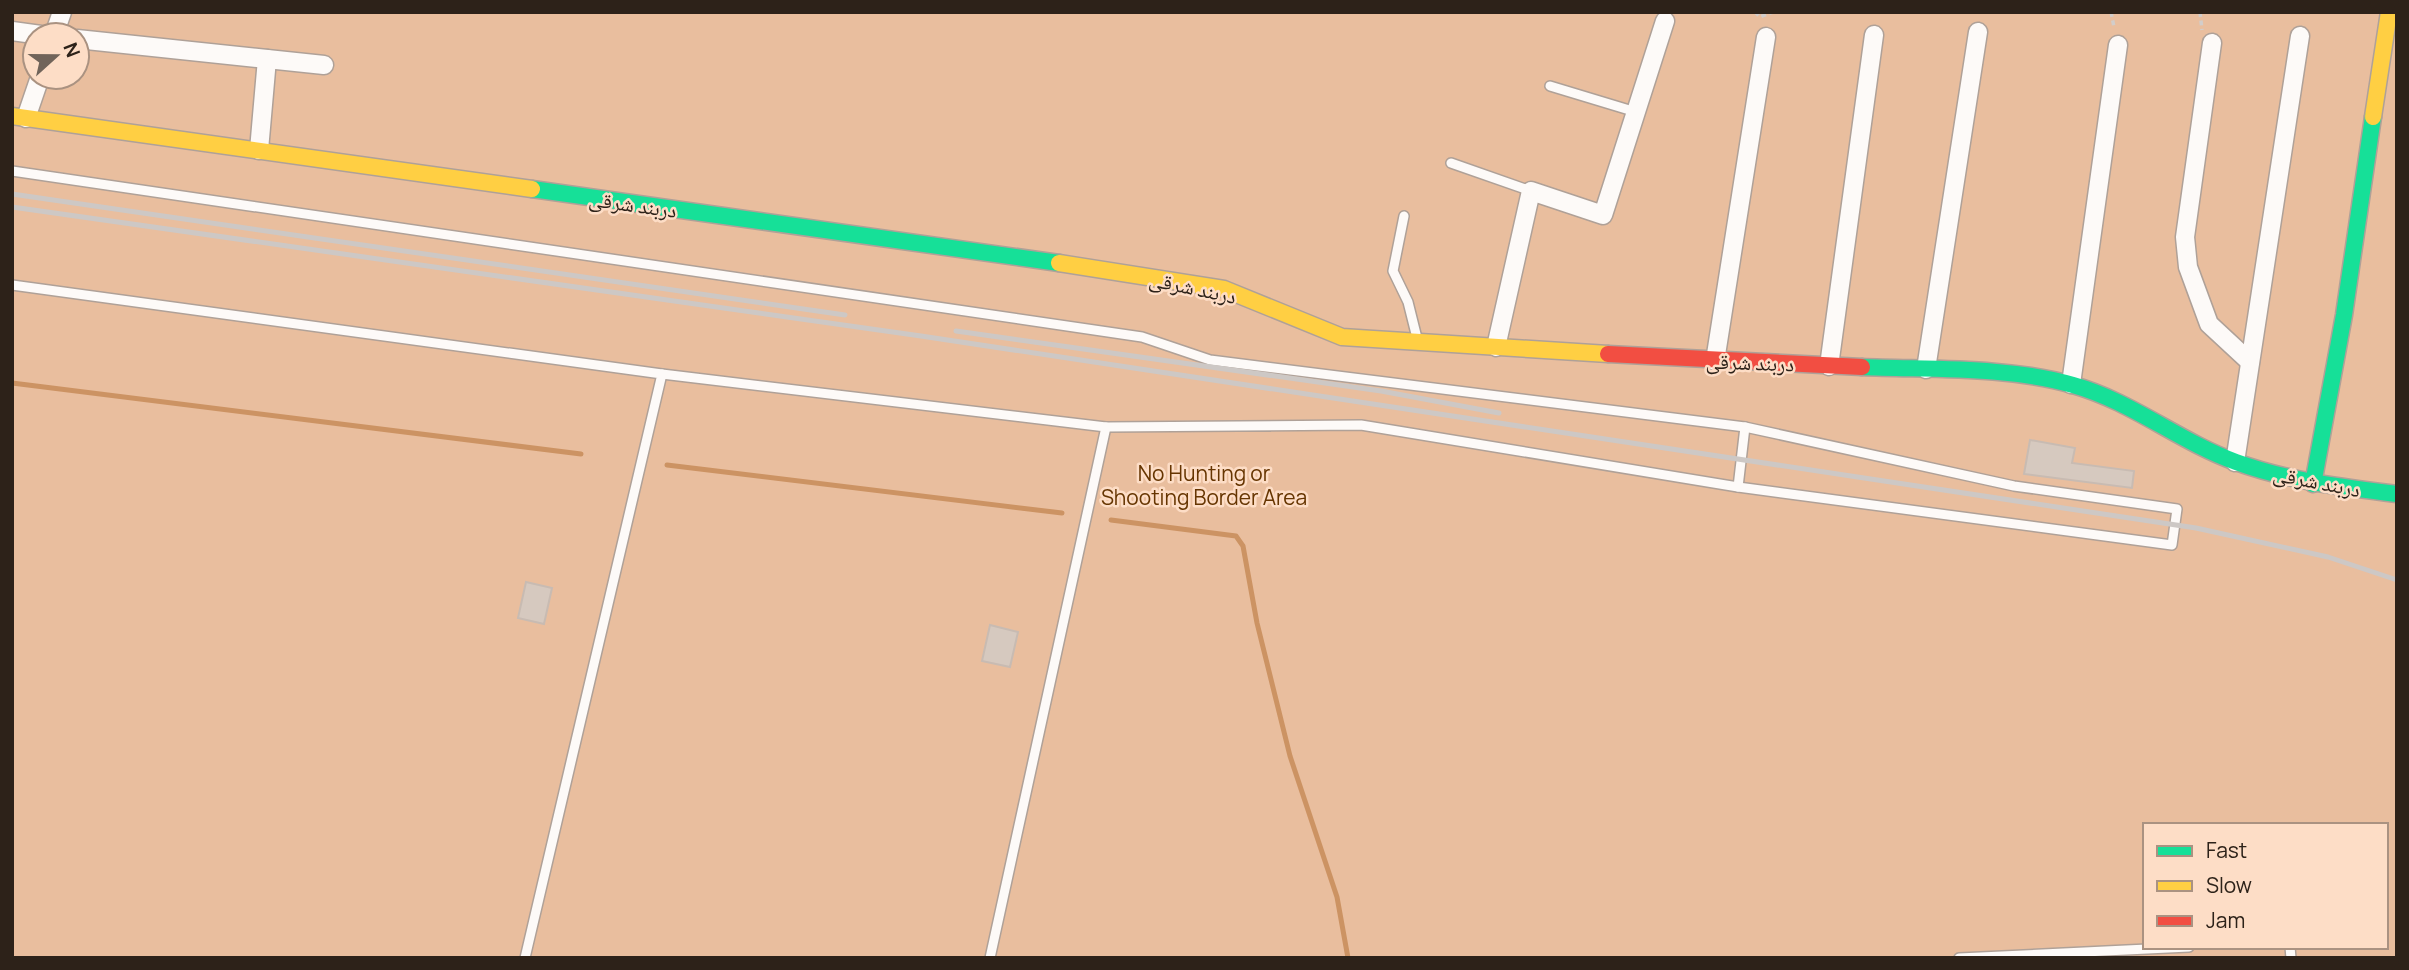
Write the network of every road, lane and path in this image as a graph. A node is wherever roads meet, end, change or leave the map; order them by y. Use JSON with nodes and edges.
{"nodes":[{"id":1,"x":1755,"y":12,"type":"edge"},
{"id":2,"x":1773,"y":12,"type":"edge"},
{"id":3,"x":2389,"y":12,"type":"edge"},
{"id":4,"x":1665,"y":21,"type":"dead end"},
{"id":5,"x":1979,"y":32,"type":"dead end"},
{"id":6,"x":1874,"y":35,"type":"dead end"},
{"id":7,"x":2300,"y":36,"type":"dead end"},
{"id":8,"x":1766,"y":37,"type":"dead end"},
{"id":9,"x":91,"y":40,"type":"edge"},
{"id":10,"x":2212,"y":43,"type":"dead end"},
{"id":11,"x":2118,"y":45,"type":"dead end"},
{"id":12,"x":267,"y":59,"type":"junction"},
{"id":13,"x":324,"y":65,"type":"dead end"},
{"id":14,"x":1550,"y":86,"type":"dead end"},
{"id":15,"x":33,"y":91,"type":"edge"},
{"id":16,"x":1636,"y":112,"type":"junction"},
{"id":17,"x":19,"y":117,"type":"edge"},
{"id":18,"x":259,"y":150,"type":"junction"},
{"id":19,"x":1451,"y":163,"type":"dead end"},
{"id":20,"x":12,"y":171,"type":"edge"},
{"id":21,"x":1531,"y":191,"type":"junction"},
{"id":22,"x":1404,"y":216,"type":"dead end"},
{"id":23,"x":12,"y":285,"type":"edge"},
{"id":24,"x":1418,"y":342,"type":"junction"},
{"id":25,"x":1496,"y":347,"type":"junction"},
{"id":26,"x":1715,"y":361,"type":"junction"},
{"id":27,"x":2250,"y":362,"type":"junction"},
{"id":28,"x":1829,"y":366,"type":"junction"},
{"id":29,"x":1926,"y":369,"type":"junction"},
{"id":30,"x":662,"y":374,"type":"junction"},
{"id":31,"x":2071,"y":384,"type":"junction"},
{"id":32,"x":1105,"y":427,"type":"junction"},
{"id":33,"x":1745,"y":427,"type":"junction"},
{"id":34,"x":2235,"y":462,"type":"junction"},
{"id":35,"x":2313,"y":484,"type":"junction"},
{"id":36,"x":1738,"y":487,"type":"junction"},
{"id":37,"x":2397,"y":494,"type":"edge"},
{"id":38,"x":2165,"y":953,"type":"edge"},
{"id":39,"x":2032,"y":956,"type":"edge"},
{"id":40,"x":526,"y":958,"type":"edge"},
{"id":41,"x":990,"y":958,"type":"edge"},
{"id":42,"x":1959,"y":958,"type":"edge"}],
"edges":[{"from":1,"to":2,"type":"path"},
{"from":3,"to":35,"type":"street"},
{"from":4,"to":16,"type":"street"},
{"from":5,"to":29,"type":"street"},
{"from":6,"to":28,"type":"street"},
{"from":7,"to":27,"type":"street"},
{"from":8,"to":26,"type":"street"},
{"from":9,"to":12,"type":"street"},
{"from":10,"to":27,"type":"street"},
{"from":11,"to":31,"type":"street"},
{"from":12,"to":13,"type":"street"},
{"from":12,"to":18,"type":"street"},
{"from":14,"to":16,"type":"lane"},
{"from":15,"to":17,"type":"street"},
{"from":16,"to":21,"type":"street"},
{"from":17,"to":18,"type":"street","name":"دربند شرقی"},
{"from":18,"to":24,"type":"street","name":"دربند شرقی"},
{"from":19,"to":21,"type":"lane"},
{"from":20,"to":33,"type":"lane"},
{"from":21,"to":25,"type":"street"},
{"from":22,"to":24,"type":"lane"},
{"from":23,"to":30,"type":"lane"},
{"from":24,"to":25,"type":"street","name":"دربند شرقی"},
{"from":25,"to":26,"type":"street","name":"دربند شرقی"},
{"from":26,"to":28,"type":"street","name":"دربند شرقی"},
{"from":27,"to":34,"type":"street"},
{"from":28,"to":29,"type":"street","name":"دربند شرقی"},
{"from":29,"to":31,"type":"street","name":"دربند شرقی"},
{"from":30,"to":32,"type":"lane"},
{"from":30,"to":40,"type":"lane"},
{"from":31,"to":34,"type":"street","name":"دربند شرقی"},
{"from":32,"to":36,"type":"lane"},
{"from":32,"to":41,"type":"lane"},
{"from":33,"to":36,"type":"lane"},
{"from":33,"to":36,"type":"lane"},
{"from":34,"to":35,"type":"street","name":"دربند شرقی"},
{"from":35,"to":37,"type":"street","name":"دربند شرقی"},
{"from":38,"to":39,"type":"lane"},
{"from":39,"to":42,"type":"lane"}]}
